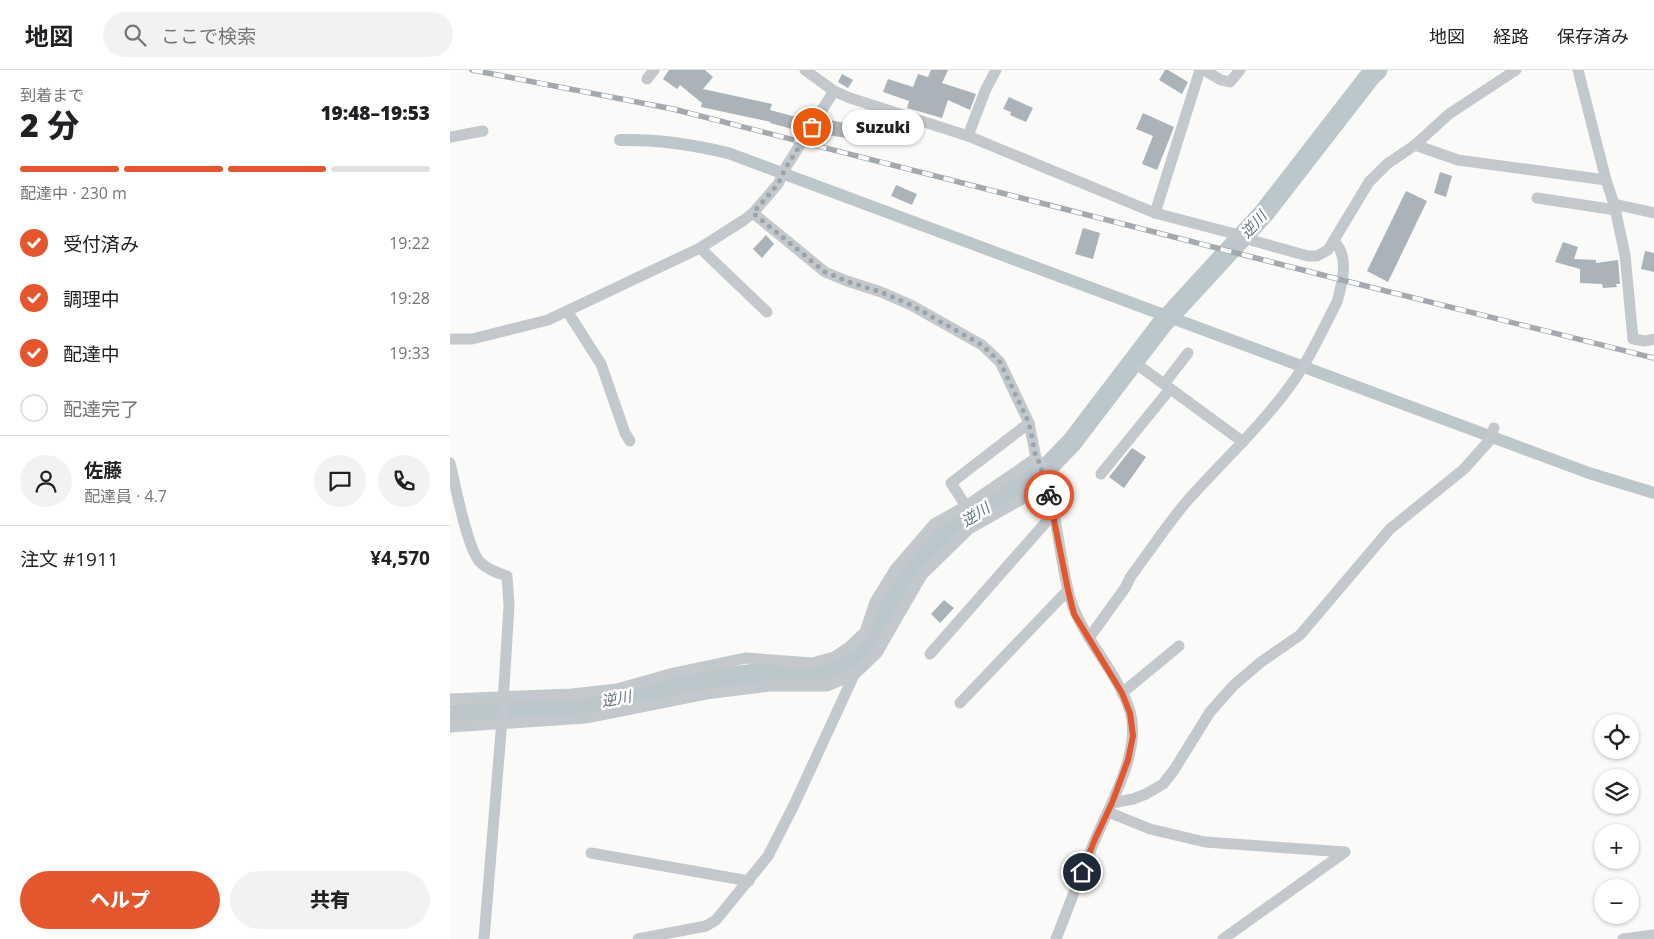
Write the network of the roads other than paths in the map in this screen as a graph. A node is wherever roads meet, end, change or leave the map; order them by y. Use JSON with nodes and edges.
{"nodes":[{"id":1,"x":805,"y":70,"type":"edge"},
{"id":2,"x":996,"y":70,"type":"edge"},
{"id":3,"x":1200,"y":70,"type":"edge"},
{"id":4,"x":1204,"y":70,"type":"edge"},
{"id":5,"x":1240,"y":70,"type":"edge"},
{"id":6,"x":1516,"y":70,"type":"edge"},
{"id":7,"x":1578,"y":70,"type":"edge"},
{"id":8,"x":834,"y":91,"type":"junction"},
{"id":9,"x":483,"y":131,"type":"dead end"},
{"id":10,"x":968,"y":136,"type":"junction"},
{"id":11,"x":450,"y":137,"type":"edge"},
{"id":12,"x":1415,"y":145,"type":"junction"},
{"id":13,"x":1606,"y":180,"type":"junction"},
{"id":14,"x":1538,"y":198,"type":"dead end"},
{"id":15,"x":1615,"y":207,"type":"junction"},
{"id":16,"x":753,"y":213,"type":"junction"},
{"id":17,"x":1155,"y":213,"type":"junction"},
{"id":18,"x":1654,"y":213,"type":"edge"},
{"id":19,"x":1334,"y":242,"type":"junction"},
{"id":20,"x":700,"y":248,"type":"junction"},
{"id":21,"x":567,"y":311,"type":"junction"},
{"id":22,"x":767,"y":312,"type":"dead end"},
{"id":23,"x":1654,"y":338,"type":"edge"},
{"id":24,"x":450,"y":339,"type":"edge"},
{"id":25,"x":1188,"y":353,"type":"dead end"},
{"id":26,"x":1142,"y":368,"type":"dead end"},
{"id":27,"x":1167,"y":386,"type":"junction"},
{"id":28,"x":1029,"y":423,"type":"junction"},
{"id":29,"x":1492,"y":433,"type":"dead end"},
{"id":30,"x":630,"y":441,"type":"dead end"},
{"id":31,"x":1243,"y":442,"type":"junction"},
{"id":32,"x":1037,"y":460,"type":"junction"},
{"id":33,"x":450,"y":462,"type":"edge"},
{"id":34,"x":1101,"y":474,"type":"dead end"},
{"id":35,"x":1045,"y":481,"type":"junction"},
{"id":36,"x":966,"y":506,"type":"junction"},
{"id":37,"x":1054,"y":513,"type":"junction"},
{"id":38,"x":1068,"y":590,"type":"junction"},
{"id":39,"x":1089,"y":638,"type":"junction"},
{"id":40,"x":1179,"y":646,"type":"dead end"},
{"id":41,"x":930,"y":654,"type":"dead end"},
{"id":42,"x":854,"y":675,"type":"junction"},
{"id":43,"x":1122,"y":693,"type":"junction"},
{"id":44,"x":450,"y":699,"type":"edge"},
{"id":45,"x":503,"y":701,"type":"junction"},
{"id":46,"x":960,"y":703,"type":"dead end"},
{"id":47,"x":502,"y":722,"type":"junction"},
{"id":48,"x":450,"y":727,"type":"edge"},
{"id":49,"x":1110,"y":807,"type":"junction"},
{"id":50,"x":591,"y":853,"type":"dead end"},
{"id":51,"x":748,"y":881,"type":"junction"},
{"id":52,"x":1654,"y":935,"type":"edge"},
{"id":53,"x":484,"y":939,"type":"edge"},
{"id":54,"x":638,"y":939,"type":"edge"},
{"id":55,"x":1056,"y":939,"type":"edge"},
{"id":56,"x":1222,"y":939,"type":"edge"},
{"id":57,"x":1623,"y":939,"type":"edge"}],
"edges":[{"from":1,"to":8,"type":"street"},
{"from":2,"to":10,"type":"street"},
{"from":3,"to":17,"type":"street"},
{"from":4,"to":5,"type":"street"},
{"from":6,"to":12,"type":"street"},
{"from":7,"to":13,"type":"street"},
{"from":8,"to":10,"type":"street"},
{"from":8,"to":16,"type":"street"},
{"from":9,"to":11,"type":"street"},
{"from":10,"to":17,"type":"street"},
{"from":12,"to":13,"type":"street"},
{"from":12,"to":19,"type":"street"},
{"from":13,"to":15,"type":"street"},
{"from":14,"to":15,"type":"street"},
{"from":15,"to":18,"type":"street"},
{"from":15,"to":23,"type":"street"},
{"from":16,"to":20,"type":"street"},
{"from":16,"to":28,"type":"street"},
{"from":17,"to":19,"type":"street"},
{"from":19,"to":31,"type":"street"},
{"from":20,"to":21,"type":"street"},
{"from":20,"to":22,"type":"street"},
{"from":21,"to":24,"type":"street"},
{"from":21,"to":30,"type":"street"},
{"from":25,"to":27,"type":"street"},
{"from":26,"to":27,"type":"street"},
{"from":27,"to":31,"type":"street"},
{"from":27,"to":34,"type":"street"},
{"from":28,"to":32,"type":"street"},
{"from":28,"to":36,"type":"street"},
{"from":29,"to":49,"type":"street"},
{"from":31,"to":39,"type":"street"},
{"from":32,"to":35,"type":"street"},
{"from":32,"to":36,"type":"street"},
{"from":33,"to":45,"type":"street"},
{"from":35,"to":37,"type":"street"},
{"from":35,"to":42,"type":"street"},
{"from":36,"to":45,"type":"street"},
{"from":37,"to":38,"type":"street"},
{"from":37,"to":41,"type":"street"},
{"from":38,"to":39,"type":"street"},
{"from":38,"to":46,"type":"street"},
{"from":39,"to":43,"type":"street"},
{"from":40,"to":43,"type":"street"},
{"from":42,"to":47,"type":"street"},
{"from":42,"to":51,"type":"street"},
{"from":43,"to":49,"type":"street"},
{"from":44,"to":45,"type":"street"},
{"from":45,"to":47,"type":"street"},
{"from":47,"to":48,"type":"street"},
{"from":47,"to":53,"type":"street"},
{"from":49,"to":55,"type":"street"},
{"from":49,"to":56,"type":"street"},
{"from":50,"to":51,"type":"street"},
{"from":51,"to":54,"type":"street"},
{"from":52,"to":57,"type":"street"}]}
